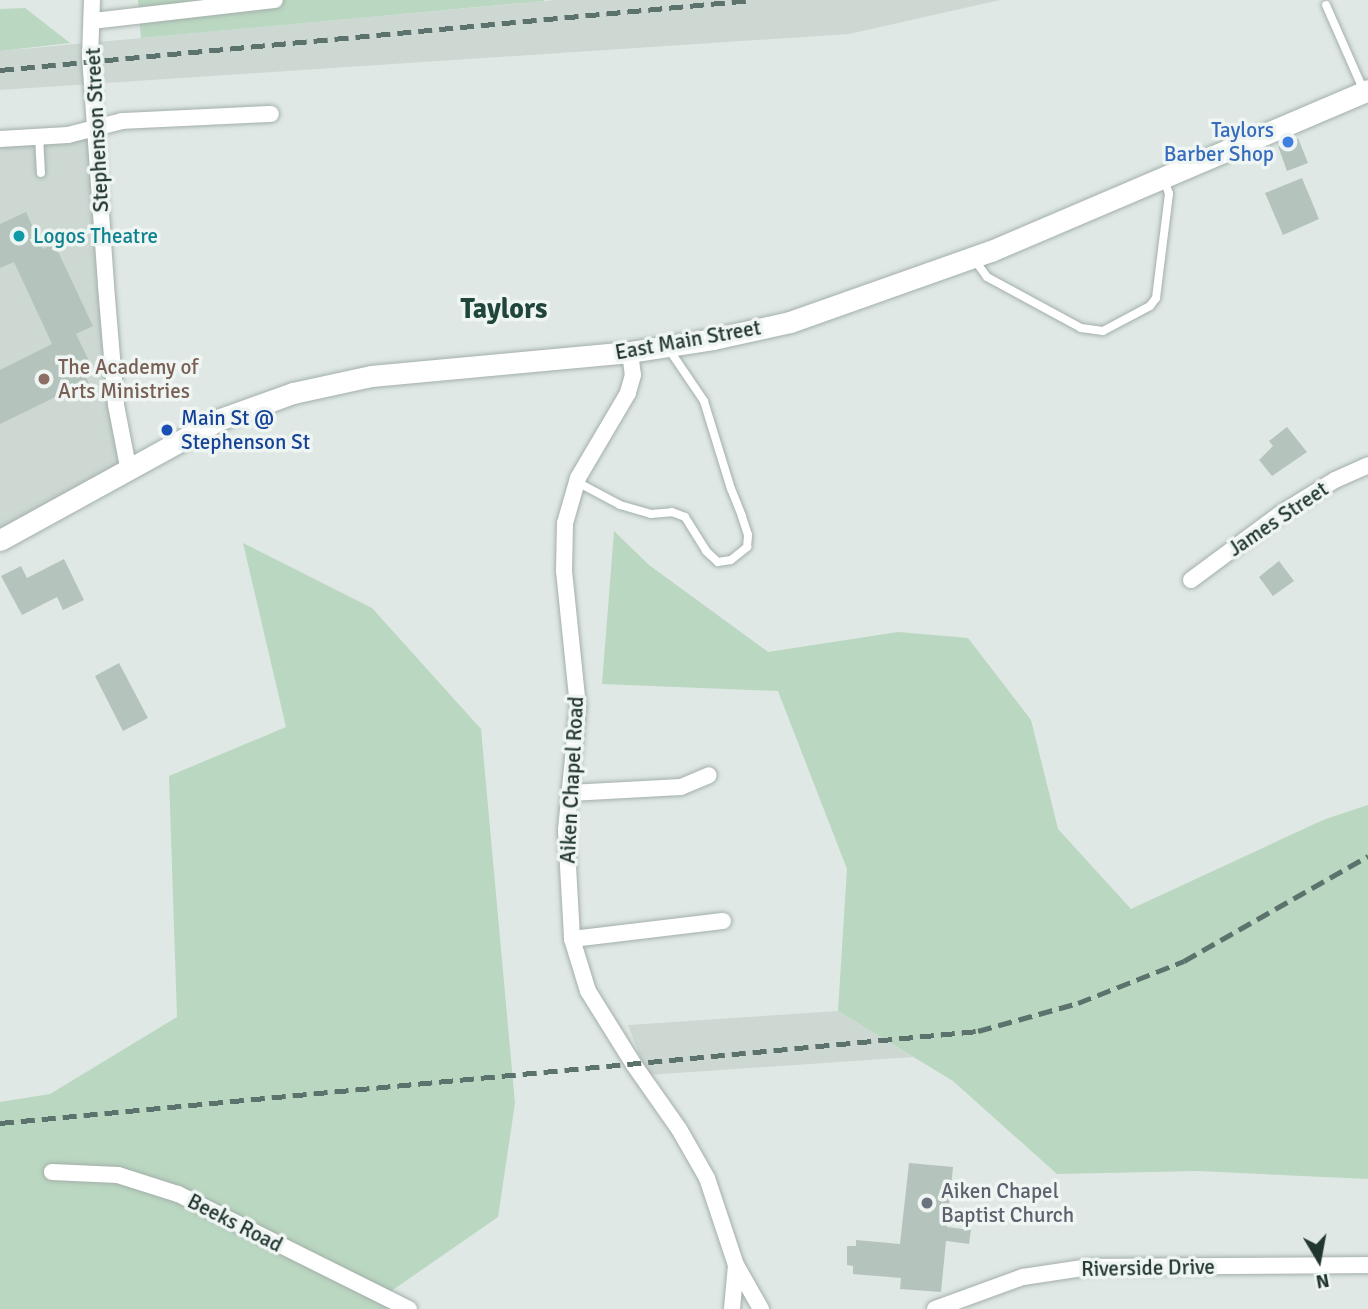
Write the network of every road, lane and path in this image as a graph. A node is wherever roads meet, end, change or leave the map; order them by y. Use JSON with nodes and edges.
{"nodes":[{"id":1,"x":92,"y":0,"type":"edge"},
{"id":2,"x":275,"y":0,"type":"edge"},
{"id":3,"x":1326,"y":5,"type":"dead end"},
{"id":4,"x":93,"y":20,"type":"junction"},
{"id":5,"x":1366,"y":91,"type":"edge"},
{"id":6,"x":271,"y":114,"type":"dead end"},
{"id":7,"x":94,"y":128,"type":"junction"},
{"id":8,"x":39,"y":136,"type":"junction"},
{"id":9,"x":0,"y":139,"type":"edge"},
{"id":10,"x":41,"y":173,"type":"dead end"},
{"id":11,"x":1164,"y":178,"type":"junction"},
{"id":12,"x":973,"y":257,"type":"junction"},
{"id":13,"x":667,"y":346,"type":"junction"},
{"id":14,"x":630,"y":352,"type":"junction"},
{"id":15,"x":1368,"y":465,"type":"edge"},
{"id":16,"x":128,"y":467,"type":"junction"},
{"id":17,"x":576,"y":482,"type":"junction"},
{"id":18,"x":0,"y":540,"type":"edge"},
{"id":19,"x":1191,"y":580,"type":"dead end"},
{"id":20,"x":709,"y":775,"type":"dead end"},
{"id":21,"x":570,"y":793,"type":"junction"},
{"id":22,"x":723,"y":921,"type":"dead end"},
{"id":23,"x":572,"y":939,"type":"junction"},
{"id":24,"x":52,"y":1172,"type":"dead end"},
{"id":25,"x":736,"y":1265,"type":"junction"},
{"id":26,"x":1368,"y":1265,"type":"edge"},
{"id":27,"x":409,"y":1309,"type":"edge"},
{"id":28,"x":732,"y":1309,"type":"edge"},
{"id":29,"x":761,"y":1309,"type":"edge"},
{"id":30,"x":935,"y":1309,"type":"edge"}],
"edges":[{"from":1,"to":4,"type":"street","name":"Stephenson Street"},
{"from":2,"to":4,"type":"street"},
{"from":3,"to":5,"type":"lane"},
{"from":4,"to":7,"type":"street","name":"Stephenson Street"},
{"from":5,"to":11,"type":"street","name":"East Main Street"},
{"from":6,"to":7,"type":"street"},
{"from":7,"to":8,"type":"street"},
{"from":7,"to":16,"type":"street","name":"Stephenson Street"},
{"from":8,"to":9,"type":"street"},
{"from":8,"to":10,"type":"lane"},
{"from":11,"to":12,"type":"street","name":"East Main Street"},
{"from":11,"to":12,"type":"lane"},
{"from":12,"to":13,"type":"street","name":"East Main Street"},
{"from":13,"to":14,"type":"street","name":"East Main Street"},
{"from":13,"to":17,"type":"lane"},
{"from":14,"to":16,"type":"street","name":"East Main Street"},
{"from":14,"to":17,"type":"street","name":"Aiken Chapel Road"},
{"from":15,"to":19,"type":"street","name":"James Street"},
{"from":16,"to":18,"type":"street","name":"East Main Street"},
{"from":17,"to":21,"type":"street","name":"Aiken Chapel Road"},
{"from":20,"to":21,"type":"street"},
{"from":21,"to":23,"type":"street","name":"Aiken Chapel Road"},
{"from":22,"to":23,"type":"street"},
{"from":23,"to":25,"type":"street","name":"Aiken Chapel Road"},
{"from":24,"to":27,"type":"street","name":"Beeks Road"},
{"from":25,"to":28,"type":"street","name":"Aiken Chapel Road"},
{"from":25,"to":29,"type":"street"},
{"from":26,"to":30,"type":"street","name":"Riverside Drive"}]}
